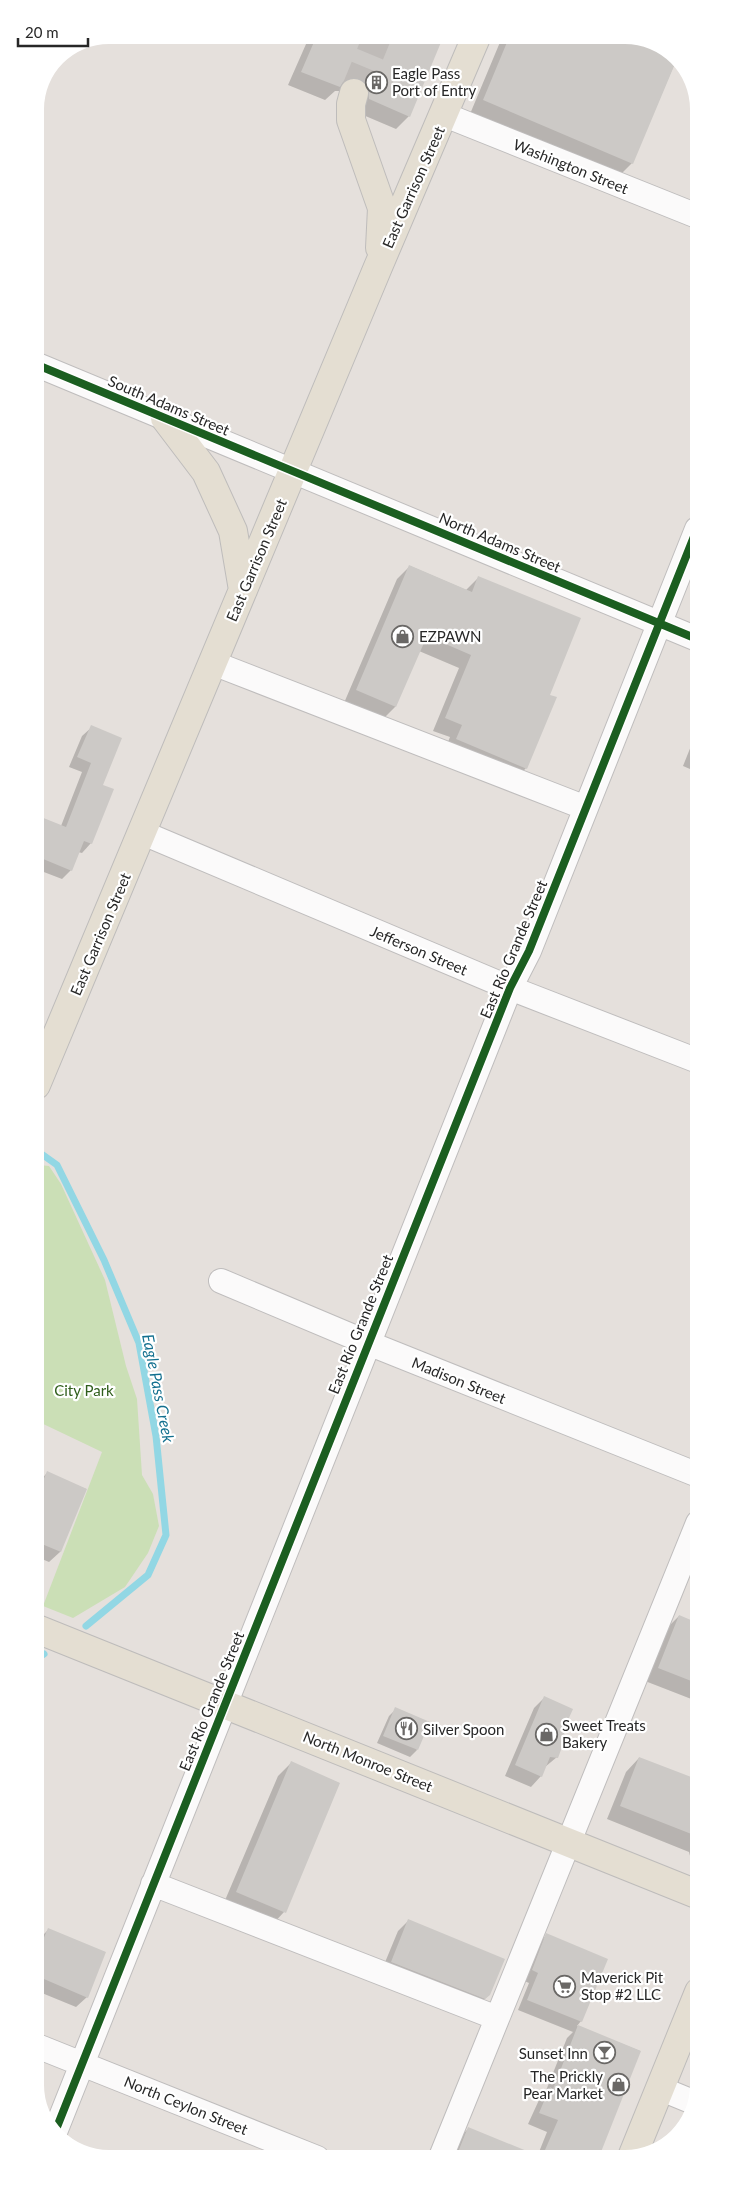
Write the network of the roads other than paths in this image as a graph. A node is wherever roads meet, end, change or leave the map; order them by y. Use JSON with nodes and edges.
{"nodes":[{"id":1,"x":473,"y":44,"type":"edge"},
{"id":2,"x":354,"y":93,"type":"tunnel mouth"},
{"id":3,"x":445,"y":115,"type":"junction"},
{"id":4,"x":690,"y":213,"type":"edge"},
{"id":5,"x":378,"y":267,"type":"junction"},
{"id":6,"x":44,"y":367,"type":"edge"},
{"id":7,"x":165,"y":418,"type":"junction"},
{"id":8,"x":293,"y":471,"type":"junction"},
{"id":9,"x":690,"y":547,"type":"edge"},
{"id":10,"x":243,"y":590,"type":"junction"},
{"id":11,"x":660,"y":624,"type":"junction"},
{"id":12,"x":690,"y":636,"type":"edge"},
{"id":13,"x":213,"y":663,"type":"junction"},
{"id":14,"x":586,"y":808,"type":"junction"},
{"id":15,"x":142,"y":833,"type":"junction"},
{"id":16,"x":510,"y":988,"type":"junction"},
{"id":17,"x":690,"y":1058,"type":"edge"},
{"id":18,"x":44,"y":1066,"type":"edge"},
{"id":19,"x":221,"y":1281,"type":"dead end"},
{"id":20,"x":368,"y":1343,"type":"junction"},
{"id":21,"x":690,"y":1473,"type":"edge"},
{"id":22,"x":690,"y":1544,"type":"edge"},
{"id":23,"x":44,"y":1632,"type":"edge"},
{"id":24,"x":224,"y":1703,"type":"junction"},
{"id":25,"x":568,"y":1843,"type":"junction"},
{"id":26,"x":153,"y":1884,"type":"junction"},
{"id":27,"x":690,"y":1891,"type":"edge"},
{"id":28,"x":690,"y":2014,"type":"edge"},
{"id":29,"x":497,"y":2018,"type":"junction"},
{"id":30,"x":44,"y":2049,"type":"edge"},
{"id":31,"x":82,"y":2063,"type":"junction"},
{"id":32,"x":659,"y":2088,"type":"junction"},
{"id":33,"x":688,"y":2100,"type":"edge"},
{"id":34,"x":58,"y":2125,"type":"edge"},
{"id":35,"x":297,"y":2150,"type":"edge"},
{"id":36,"x":443,"y":2150,"type":"edge"},
{"id":37,"x":635,"y":2150,"type":"edge"}],
"edges":[{"from":1,"to":3,"type":"main road","name":"East Garrison Street"},
{"from":2,"to":5,"type":"main road"},
{"from":3,"to":4,"type":"street","name":"Washington Street"},
{"from":3,"to":5,"type":"main road","name":"East Garrison Street"},
{"from":5,"to":8,"type":"main road","name":"East Garrison Street"},
{"from":6,"to":7,"type":"street","name":"South Adams Street"},
{"from":7,"to":8,"type":"street","name":"South Adams Street"},
{"from":7,"to":10,"type":"main road"},
{"from":8,"to":10,"type":"main road","name":"East Garrison Street"},
{"from":8,"to":11,"type":"street","name":"North Adams Street"},
{"from":9,"to":11,"type":"street","name":"East Río Grande Street"},
{"from":10,"to":13,"type":"main road","name":"East Garrison Street"},
{"from":11,"to":12,"type":"street","name":"North Adams Street"},
{"from":11,"to":14,"type":"street","name":"East Río Grande Street"},
{"from":13,"to":14,"type":"street"},
{"from":13,"to":15,"type":"main road","name":"East Garrison Street"},
{"from":14,"to":16,"type":"street","name":"East Río Grande Street"},
{"from":15,"to":16,"type":"street","name":"Jefferson Street"},
{"from":15,"to":18,"type":"main road","name":"East Garrison Street"},
{"from":16,"to":17,"type":"street","name":"Jefferson Street"},
{"from":16,"to":20,"type":"street","name":"East Río Grande Street"},
{"from":19,"to":20,"type":"street","name":"Madison Street"},
{"from":20,"to":21,"type":"street","name":"Madison Street"},
{"from":20,"to":24,"type":"street","name":"East Río Grande Street"},
{"from":22,"to":25,"type":"street"},
{"from":23,"to":24,"type":"main road","name":"North Monroe Street"},
{"from":24,"to":25,"type":"main road","name":"North Monroe Street"},
{"from":24,"to":26,"type":"street","name":"East Río Grande Street"},
{"from":25,"to":27,"type":"main road","name":"North Monroe Street"},
{"from":25,"to":29,"type":"street"},
{"from":26,"to":29,"type":"street"},
{"from":26,"to":31,"type":"street","name":"East Río Grande Street"},
{"from":28,"to":32,"type":"main road"},
{"from":29,"to":36,"type":"street"},
{"from":30,"to":31,"type":"street","name":"North Ceylon Street"},
{"from":31,"to":34,"type":"street","name":"East Río Grande Street"},
{"from":31,"to":35,"type":"street","name":"North Ceylon Street"},
{"from":32,"to":33,"type":"street"},
{"from":32,"to":37,"type":"main road"}]}
